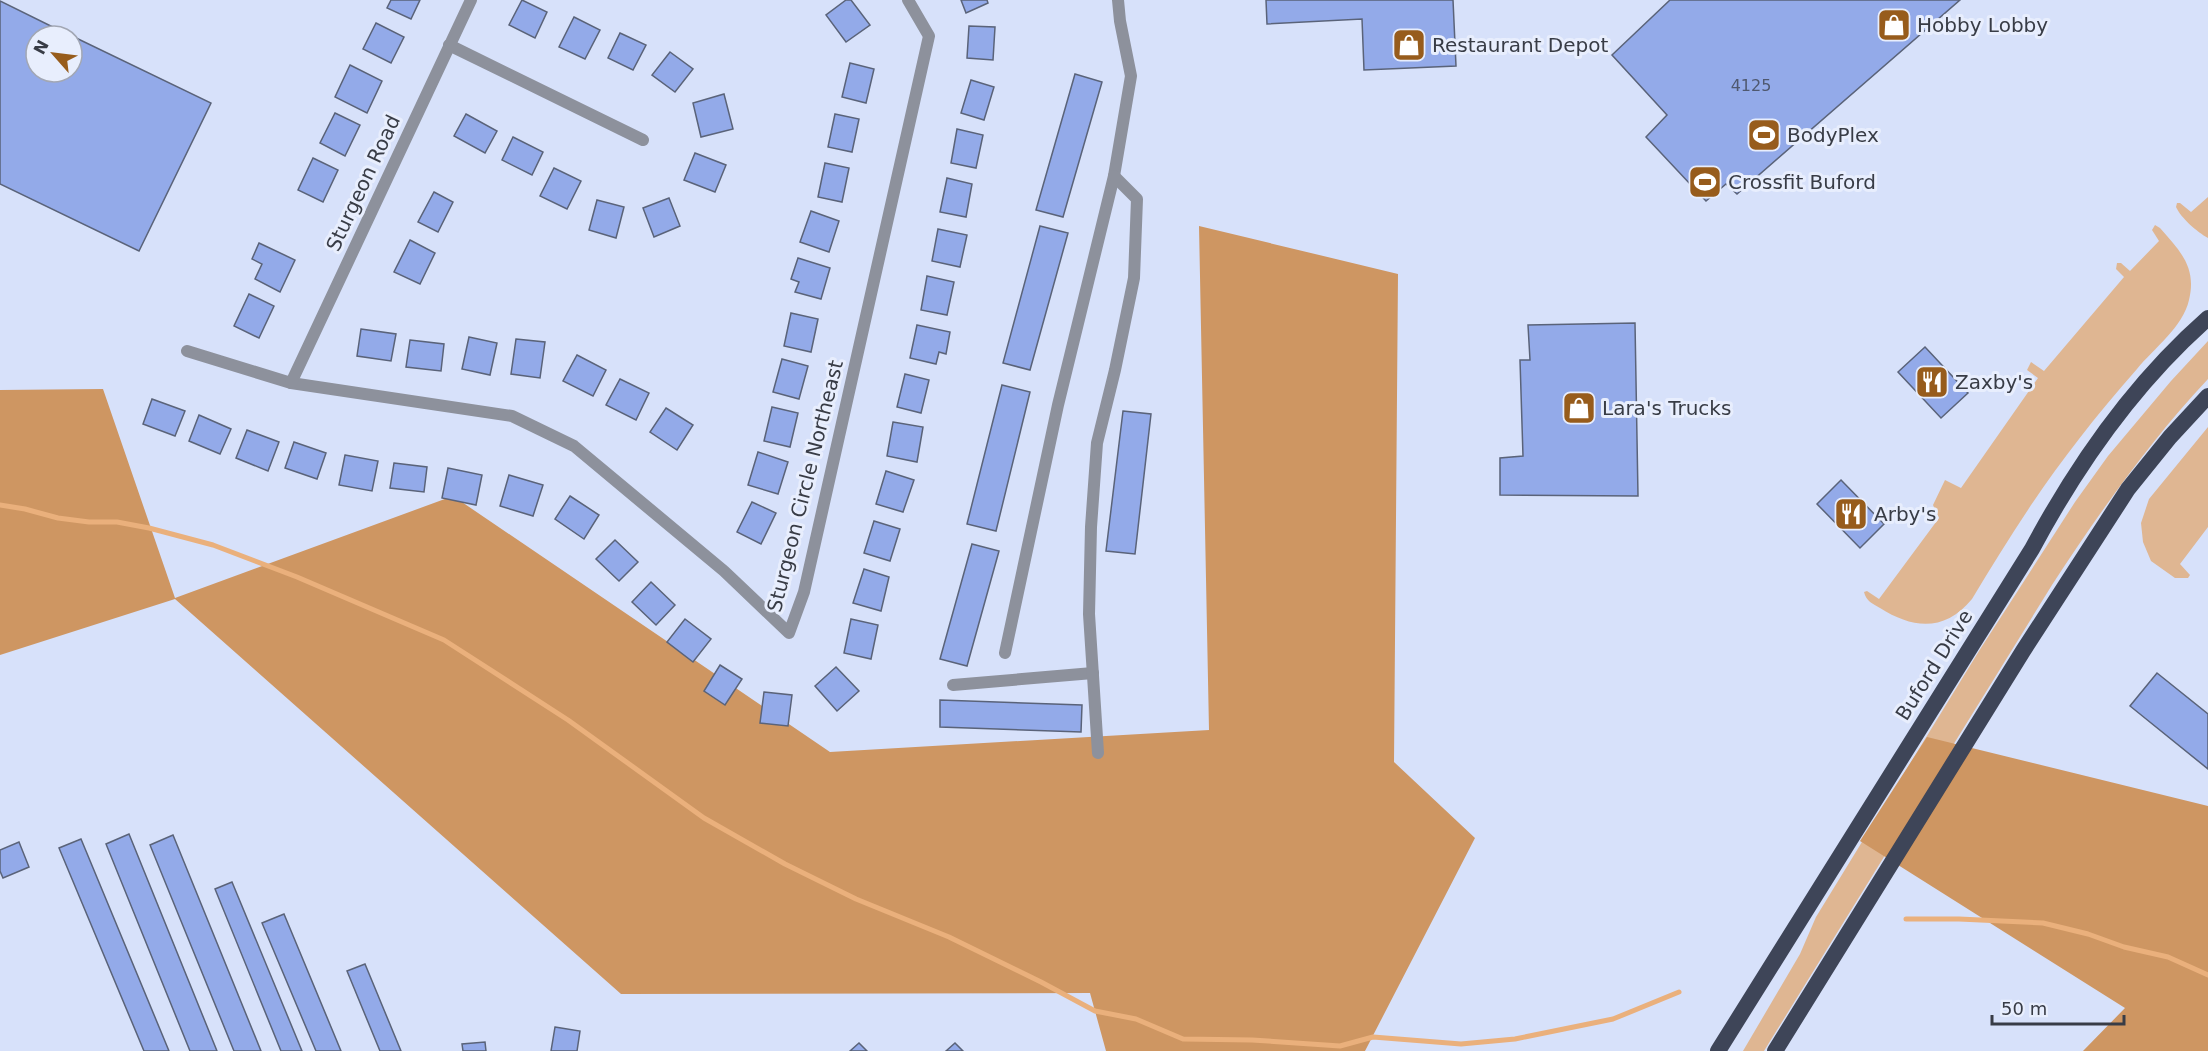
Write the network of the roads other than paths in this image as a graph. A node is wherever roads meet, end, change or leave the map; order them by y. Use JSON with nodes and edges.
{"nodes":[{"id":1,"x":471,"y":0,"type":"edge"},
{"id":2,"x":908,"y":0,"type":"edge"},
{"id":3,"x":1118,"y":0,"type":"edge"},
{"id":4,"x":449,"y":45,"type":"junction"},
{"id":5,"x":644,"y":140,"type":"dead end"},
{"id":6,"x":1114,"y":176,"type":"junction"},
{"id":7,"x":2208,"y":318,"type":"edge"},
{"id":8,"x":187,"y":351,"type":"dead end"},
{"id":9,"x":291,"y":383,"type":"junction"},
{"id":10,"x":2208,"y":396,"type":"edge"},
{"id":11,"x":1005,"y":653,"type":"dead end"},
{"id":12,"x":1093,"y":673,"type":"junction"},
{"id":13,"x":953,"y":685,"type":"dead end"},
{"id":14,"x":1098,"y":753,"type":"dead end"},
{"id":15,"x":1718,"y":1051,"type":"edge"},
{"id":16,"x":1775,"y":1051,"type":"edge"}],
"edges":[{"from":1,"to":4,"type":"street","name":"Sturgeon Road"},
{"from":2,"to":9,"type":"street","name":"Sturgeon Circle Northeast"},
{"from":3,"to":6,"type":"street"},
{"from":4,"to":5,"type":"street"},
{"from":4,"to":9,"type":"street","name":"Sturgeon Road"},
{"from":6,"to":11,"type":"street"},
{"from":6,"to":12,"type":"street"},
{"from":7,"to":15,"type":"highway","name":"Buford Drive"},
{"from":8,"to":9,"type":"street","name":"Sturgeon Circle Northeast"},
{"from":10,"to":16,"type":"highway"},
{"from":12,"to":13,"type":"street"},
{"from":12,"to":14,"type":"street"}]}
